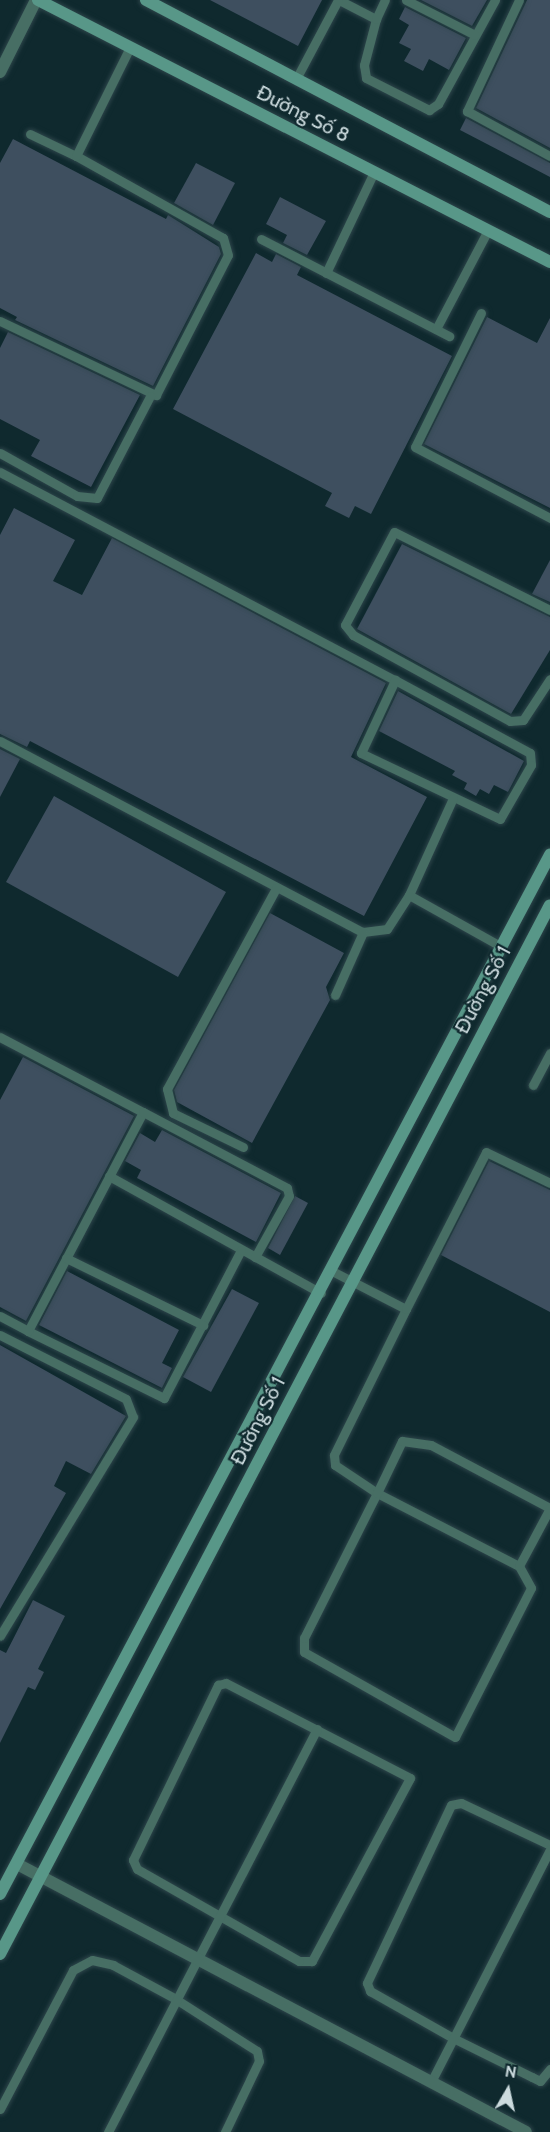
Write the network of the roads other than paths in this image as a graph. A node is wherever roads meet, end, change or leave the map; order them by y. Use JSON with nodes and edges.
{"nodes":[{"id":1,"x":37,"y":0,"type":"edge"},
{"id":2,"x":146,"y":0,"type":"edge"},
{"id":3,"x":338,"y":0,"type":"edge"},
{"id":4,"x":385,"y":0,"type":"edge"},
{"id":5,"x":406,"y":0,"type":"edge"},
{"id":6,"x":495,"y":0,"type":"edge"},
{"id":7,"x":519,"y":0,"type":"edge"},
{"id":8,"x":376,"y":19,"type":"junction"},
{"id":9,"x":475,"y":35,"type":"junction"},
{"id":10,"x":130,"y":47,"type":"junction"},
{"id":11,"x":0,"y":72,"type":"edge"},
{"id":12,"x":296,"y":79,"type":"junction"},
{"id":13,"x":30,"y":134,"type":"dead end"},
{"id":14,"x":76,"y":156,"type":"junction"},
{"id":15,"x":550,"y":156,"type":"edge"},
{"id":16,"x":374,"y":172,"type":"junction"},
{"id":17,"x":550,"y":212,"type":"edge"},
{"id":18,"x":488,"y":231,"type":"junction"},
{"id":19,"x":261,"y":239,"type":"dead end"},
{"id":20,"x":550,"y":262,"type":"edge"},
{"id":21,"x":326,"y":273,"type":"junction"},
{"id":22,"x":481,"y":313,"type":"dead end"},
{"id":23,"x":0,"y":321,"type":"edge"},
{"id":24,"x":436,"y":329,"type":"junction"},
{"id":25,"x":449,"y":336,"type":"dead end"},
{"id":26,"x":150,"y":396,"type":"junction"},
{"id":27,"x":0,"y":453,"type":"edge"},
{"id":28,"x":0,"y":472,"type":"edge"},
{"id":29,"x":550,"y":518,"type":"edge"},
{"id":30,"x":550,"y":610,"type":"edge"},
{"id":31,"x":550,"y":679,"type":"edge"},
{"id":32,"x":395,"y":680,"type":"junction"},
{"id":33,"x":548,"y":690,"type":"edge"},
{"id":34,"x":0,"y":741,"type":"edge"},
{"id":35,"x":453,"y":798,"type":"junction"},
{"id":36,"x":550,"y":855,"type":"edge"},
{"id":37,"x":276,"y":888,"type":"junction"},
{"id":38,"x":409,"y":895,"type":"junction"},
{"id":39,"x":550,"y":905,"type":"edge"},
{"id":40,"x":363,"y":932,"type":"junction"},
{"id":41,"x":502,"y":947,"type":"junction"},
{"id":42,"x":335,"y":994,"type":"dead end"},
{"id":43,"x":0,"y":1037,"type":"edge"},
{"id":44,"x":550,"y":1053,"type":"edge"},
{"id":45,"x":533,"y":1085,"type":"dead end"},
{"id":46,"x":143,"y":1112,"type":"junction"},
{"id":47,"x":243,"y":1147,"type":"dead end"},
{"id":48,"x":109,"y":1176,"type":"junction"},
{"id":49,"x":550,"y":1183,"type":"edge"},
{"id":50,"x":241,"y":1250,"type":"junction"},
{"id":51,"x":255,"y":1257,"type":"junction"},
{"id":52,"x":66,"y":1258,"type":"junction"},
{"id":53,"x":332,"y":1271,"type":"junction"},
{"id":54,"x":352,"y":1281,"type":"junction"},
{"id":55,"x":321,"y":1293,"type":"junction"},
{"id":56,"x":406,"y":1309,"type":"junction"},
{"id":57,"x":0,"y":1316,"type":"edge"},
{"id":58,"x":203,"y":1325,"type":"junction"},
{"id":59,"x":28,"y":1331,"type":"junction"},
{"id":60,"x":0,"y":1335,"type":"edge"},
{"id":61,"x":377,"y":1493,"type":"junction"},
{"id":62,"x":550,"y":1508,"type":"edge"},
{"id":63,"x":519,"y":1566,"type":"junction"},
{"id":64,"x":0,"y":1636,"type":"edge"},
{"id":65,"x":317,"y":1729,"type":"junction"},
{"id":66,"x":550,"y":1847,"type":"edge"},
{"id":67,"x":17,"y":1864,"type":"junction"},
{"id":68,"x":41,"y":1876,"type":"junction"},
{"id":69,"x":0,"y":1894,"type":"edge"},
{"id":70,"x":217,"y":1914,"type":"junction"},
{"id":71,"x":0,"y":1954,"type":"edge"},
{"id":72,"x":194,"y":1957,"type":"junction"},
{"id":73,"x":174,"y":1998,"type":"junction"},
{"id":74,"x":453,"y":2038,"type":"junction"},
{"id":75,"x":550,"y":2069,"type":"edge"},
{"id":76,"x":431,"y":2082,"type":"junction"},
{"id":77,"x":0,"y":2109,"type":"edge"},
{"id":78,"x":108,"y":2132,"type":"edge"},
{"id":79,"x":225,"y":2132,"type":"edge"},
{"id":80,"x":526,"y":2132,"type":"edge"}],
"edges":[{"from":1,"to":10,"type":"street","name":"Đường Số 8"},
{"from":1,"to":11,"type":"street"},
{"from":2,"to":12,"type":"street","name":"Đường Số 8"},
{"from":3,"to":8,"type":"lane"},
{"from":3,"to":12,"type":"lane"},
{"from":4,"to":8,"type":"lane"},
{"from":5,"to":9,"type":"lane"},
{"from":6,"to":9,"type":"lane"},
{"from":7,"to":15,"type":"lane"},
{"from":8,"to":9,"type":"lane"},
{"from":10,"to":14,"type":"lane"},
{"from":10,"to":16,"type":"street","name":"Đường Số 8"},
{"from":12,"to":17,"type":"street","name":"Đường Số 8"},
{"from":13,"to":14,"type":"lane"},
{"from":14,"to":26,"type":"lane"},
{"from":16,"to":18,"type":"street","name":"Đường Số 8"},
{"from":16,"to":21,"type":"lane"},
{"from":18,"to":20,"type":"street","name":"Đường Số 8"},
{"from":18,"to":24,"type":"lane"},
{"from":19,"to":21,"type":"lane"},
{"from":21,"to":24,"type":"lane"},
{"from":22,"to":29,"type":"lane"},
{"from":23,"to":26,"type":"lane"},
{"from":24,"to":25,"type":"lane"},
{"from":26,"to":27,"type":"lane"},
{"from":28,"to":32,"type":"lane"},
{"from":30,"to":33,"type":"lane"},
{"from":31,"to":33,"type":"lane"},
{"from":32,"to":35,"type":"lane"},
{"from":32,"to":35,"type":"lane"},
{"from":34,"to":37,"type":"lane"},
{"from":35,"to":38,"type":"lane"},
{"from":36,"to":41,"type":"street","name":"Đường Số 1"},
{"from":37,"to":40,"type":"lane"},
{"from":37,"to":47,"type":"lane"},
{"from":38,"to":40,"type":"lane"},
{"from":38,"to":41,"type":"lane"},
{"from":39,"to":54,"type":"street","name":"Đường Số 1"},
{"from":40,"to":42,"type":"lane"},
{"from":41,"to":53,"type":"street","name":"Đường Số 1"},
{"from":43,"to":46,"type":"lane"},
{"from":44,"to":45,"type":"lane"},
{"from":46,"to":48,"type":"lane"},
{"from":46,"to":51,"type":"lane"},
{"from":48,"to":50,"type":"lane"},
{"from":48,"to":52,"type":"lane"},
{"from":49,"to":56,"type":"lane"},
{"from":50,"to":51,"type":"lane"},
{"from":50,"to":58,"type":"lane"},
{"from":51,"to":55,"type":"lane"},
{"from":52,"to":58,"type":"lane"},
{"from":52,"to":59,"type":"lane"},
{"from":53,"to":54,"type":"lane"},
{"from":53,"to":55,"type":"street","name":"Đường Số 1"},
{"from":54,"to":56,"type":"lane"},
{"from":54,"to":68,"type":"street","name":"Đường Số 1"},
{"from":55,"to":67,"type":"street","name":"Đường Số 1"},
{"from":56,"to":61,"type":"lane"},
{"from":57,"to":59,"type":"lane"},
{"from":58,"to":59,"type":"lane"},
{"from":60,"to":64,"type":"lane"},
{"from":61,"to":62,"type":"lane"},
{"from":61,"to":63,"type":"lane"},
{"from":61,"to":63,"type":"lane"},
{"from":62,"to":63,"type":"lane"},
{"from":65,"to":70,"type":"lane"},
{"from":65,"to":70,"type":"lane"},
{"from":65,"to":70,"type":"lane"},
{"from":66,"to":74,"type":"lane"},
{"from":66,"to":74,"type":"lane"},
{"from":67,"to":68,"type":"street"},
{"from":67,"to":69,"type":"street","name":"Đường Số 1"},
{"from":68,"to":71,"type":"street","name":"Đường Số 1"},
{"from":68,"to":72,"type":"street"},
{"from":70,"to":72,"type":"lane"},
{"from":72,"to":73,"type":"lane"},
{"from":72,"to":76,"type":"street"},
{"from":73,"to":77,"type":"lane"},
{"from":73,"to":78,"type":"lane"},
{"from":73,"to":79,"type":"lane"},
{"from":74,"to":75,"type":"lane"},
{"from":74,"to":76,"type":"lane"},
{"from":76,"to":80,"type":"street"}]}
